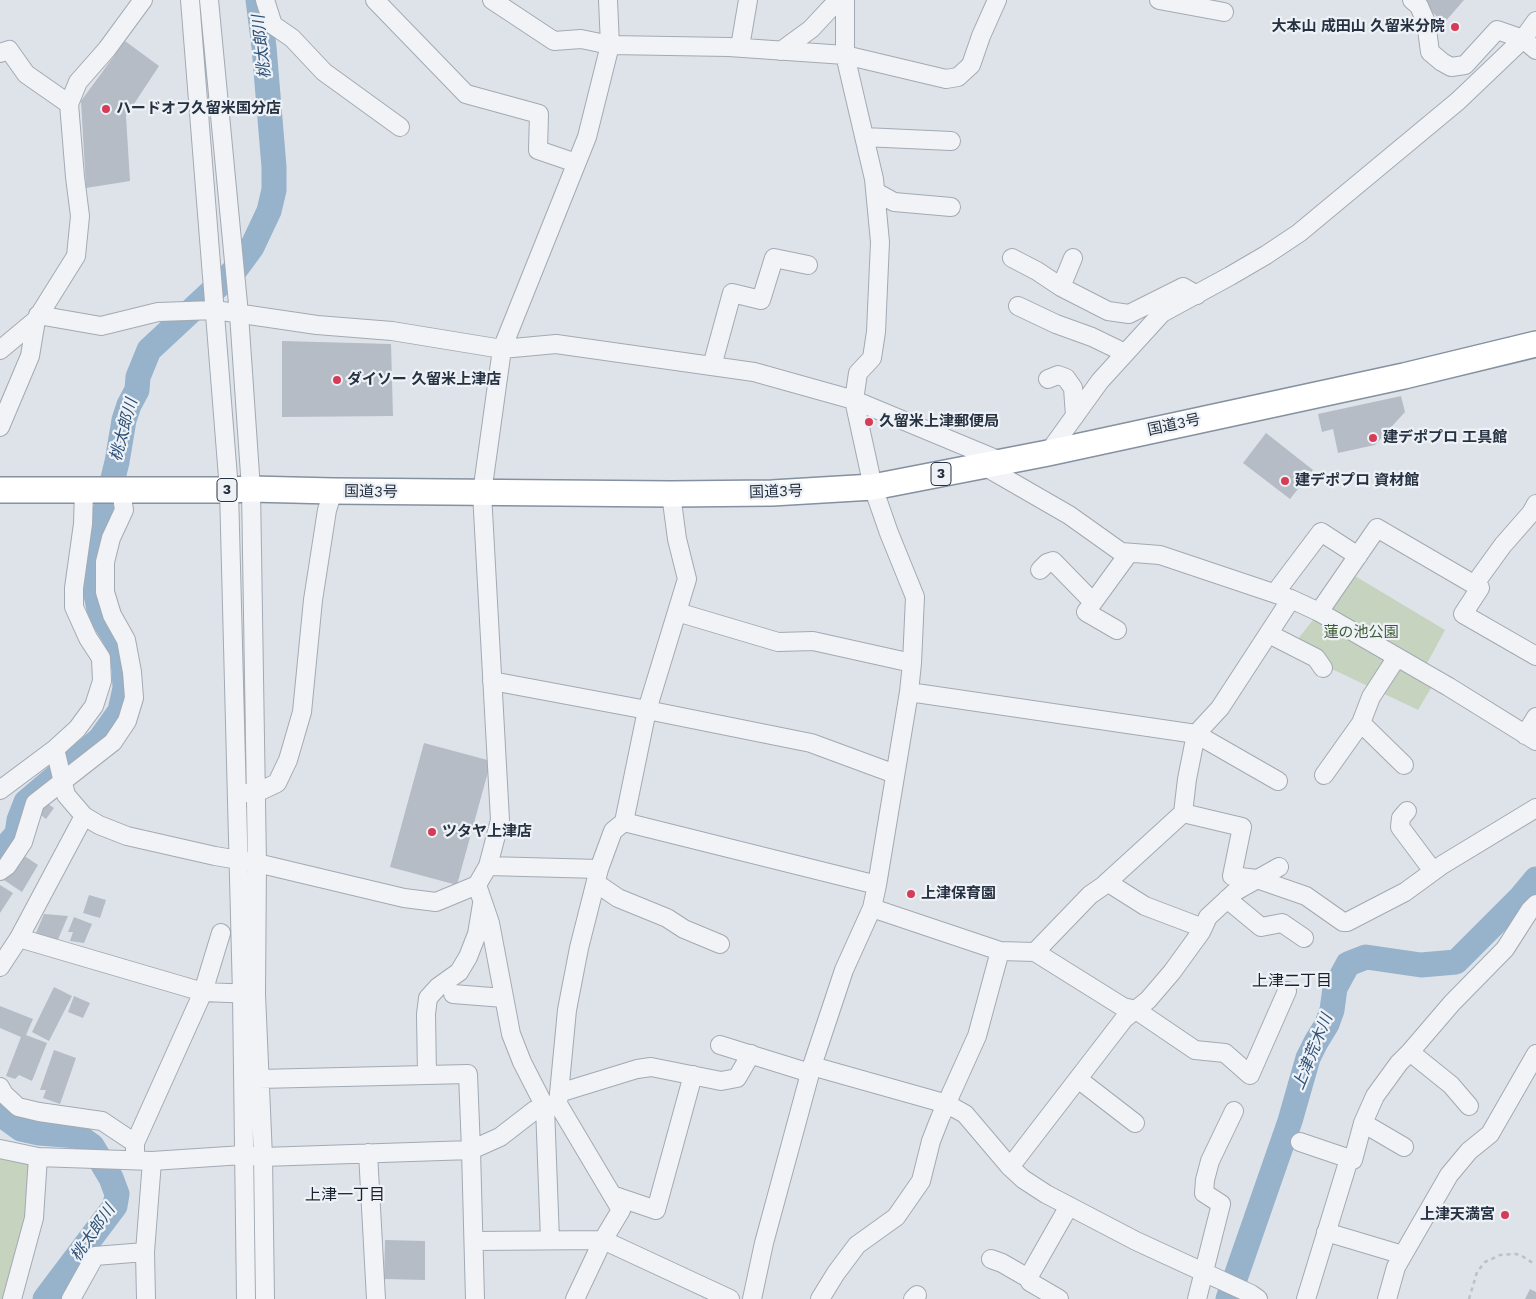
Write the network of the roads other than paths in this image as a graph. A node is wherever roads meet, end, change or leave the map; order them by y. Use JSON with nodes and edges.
{"nodes":[{"id":1,"x":143,"y":0,"type":"edge"},
{"id":2,"x":190,"y":0,"type":"edge"},
{"id":3,"x":209,"y":0,"type":"edge"},
{"id":4,"x":222,"y":0,"type":"edge"},
{"id":5,"x":265,"y":0,"type":"edge"},
{"id":6,"x":375,"y":0,"type":"edge"},
{"id":7,"x":492,"y":0,"type":"edge"},
{"id":8,"x":608,"y":0,"type":"edge"},
{"id":9,"x":748,"y":0,"type":"edge"},
{"id":10,"x":838,"y":0,"type":"edge"},
{"id":11,"x":845,"y":0,"type":"edge"},
{"id":12,"x":998,"y":0,"type":"edge"},
{"id":13,"x":1159,"y":0,"type":"edge"},
{"id":14,"x":1412,"y":0,"type":"edge"},
{"id":15,"x":1224,"y":12,"type":"dead end"},
{"id":16,"x":1536,"y":21,"type":"edge"},
{"id":17,"x":1530,"y":44,"type":"edge"},
{"id":18,"x":610,"y":45,"type":"junction"},
{"id":19,"x":740,"y":48,"type":"junction"},
{"id":20,"x":781,"y":50,"type":"junction"},
{"id":21,"x":0,"y":53,"type":"edge"},
{"id":22,"x":844,"y":55,"type":"junction"},
{"id":23,"x":69,"y":104,"type":"junction"},
{"id":24,"x":400,"y":126,"type":"dead end"},
{"id":25,"x":864,"y":138,"type":"junction"},
{"id":26,"x":950,"y":141,"type":"dead end"},
{"id":27,"x":576,"y":163,"type":"junction"},
{"id":28,"x":876,"y":192,"type":"junction"},
{"id":29,"x":951,"y":207,"type":"dead end"},
{"id":30,"x":1012,"y":258,"type":"dead end"},
{"id":31,"x":1073,"y":258,"type":"dead end"},
{"id":32,"x":808,"y":265,"type":"dead end"},
{"id":33,"x":1061,"y":287,"type":"junction"},
{"id":34,"x":1197,"y":295,"type":"junction"},
{"id":35,"x":1018,"y":306,"type":"dead end"},
{"id":36,"x":215,"y":310,"type":"junction"},
{"id":37,"x":239,"y":314,"type":"junction"},
{"id":38,"x":37,"y":317,"type":"junction"},
{"id":39,"x":1536,"y":344,"type":"edge"},
{"id":40,"x":502,"y":349,"type":"junction"},
{"id":41,"x":0,"y":350,"type":"edge"},
{"id":42,"x":1125,"y":353,"type":"junction"},
{"id":43,"x":712,"y":366,"type":"junction"},
{"id":44,"x":1048,"y":379,"type":"dead end"},
{"id":45,"x":854,"y":400,"type":"junction"},
{"id":46,"x":1075,"y":416,"type":"junction"},
{"id":47,"x":0,"y":427,"type":"edge"},
{"id":48,"x":1048,"y":452,"type":"junction"},
{"id":49,"x":993,"y":464,"type":"junction"},
{"id":50,"x":873,"y":487,"type":"junction"},
{"id":51,"x":240,"y":489,"type":"junction"},
{"id":52,"x":0,"y":490,"type":"edge"},
{"id":53,"x":88,"y":490,"type":"junction"},
{"id":54,"x":121,"y":490,"type":"junction"},
{"id":55,"x":333,"y":491,"type":"junction"},
{"id":56,"x":482,"y":493,"type":"junction"},
{"id":57,"x":671,"y":494,"type":"junction"},
{"id":58,"x":1536,"y":504,"type":"edge"},
{"id":59,"x":1129,"y":553,"type":"junction"},
{"id":60,"x":1358,"y":556,"type":"junction"},
{"id":61,"x":1040,"y":570,"type":"dead end"},
{"id":62,"x":1474,"y":585,"type":"junction"},
{"id":63,"x":1283,"y":596,"type":"junction"},
{"id":64,"x":1093,"y":602,"type":"junction"},
{"id":65,"x":678,"y":612,"type":"junction"},
{"id":66,"x":1319,"y":612,"type":"junction"},
{"id":67,"x":1117,"y":630,"type":"dead end"},
{"id":68,"x":1268,"y":634,"type":"junction"},
{"id":69,"x":1536,"y":656,"type":"edge"},
{"id":70,"x":1397,"y":657,"type":"junction"},
{"id":71,"x":912,"y":663,"type":"junction"},
{"id":72,"x":1323,"y":668,"type":"dead end"},
{"id":73,"x":492,"y":681,"type":"junction"},
{"id":74,"x":909,"y":692,"type":"junction"},
{"id":75,"x":648,"y":710,"type":"junction"},
{"id":76,"x":1536,"y":717,"type":"edge"},
{"id":77,"x":1361,"y":723,"type":"junction"},
{"id":78,"x":1196,"y":734,"type":"junction"},
{"id":79,"x":1531,"y":738,"type":"edge"},
{"id":80,"x":55,"y":749,"type":"junction"},
{"id":81,"x":1404,"y":765,"type":"dead end"},
{"id":82,"x":895,"y":774,"type":"junction"},
{"id":83,"x":1324,"y":775,"type":"dead end"},
{"id":84,"x":63,"y":781,"type":"junction"},
{"id":85,"x":1278,"y":781,"type":"dead end"},
{"id":86,"x":0,"y":790,"type":"edge"},
{"id":87,"x":237,"y":793,"type":"junction"},
{"id":88,"x":256,"y":793,"type":"junction"},
{"id":89,"x":1536,"y":808,"type":"edge"},
{"id":90,"x":1407,"y":810,"type":"dead end"},
{"id":91,"x":1183,"y":813,"type":"junction"},
{"id":92,"x":84,"y":816,"type":"junction"},
{"id":93,"x":624,"y":822,"type":"junction"},
{"id":94,"x":238,"y":859,"type":"junction"},
{"id":95,"x":257,"y":862,"type":"junction"},
{"id":96,"x":488,"y":866,"type":"junction"},
{"id":97,"x":1279,"y":867,"type":"dead end"},
{"id":98,"x":0,"y":871,"type":"edge"},
{"id":99,"x":1433,"y":871,"type":"junction"},
{"id":100,"x":598,"y":876,"type":"junction"},
{"id":101,"x":1257,"y":879,"type":"junction"},
{"id":102,"x":1107,"y":882,"type":"junction"},
{"id":103,"x":878,"y":885,"type":"junction"},
{"id":104,"x":480,"y":893,"type":"junction"},
{"id":105,"x":1227,"y":899,"type":"junction"},
{"id":106,"x":1536,"y":904,"type":"edge"},
{"id":107,"x":872,"y":908,"type":"junction"},
{"id":108,"x":1203,"y":928,"type":"junction"},
{"id":109,"x":221,"y":933,"type":"dead end"},
{"id":110,"x":19,"y":938,"type":"junction"},
{"id":111,"x":1304,"y":938,"type":"dead end"},
{"id":112,"x":720,"y":944,"type":"dead end"},
{"id":113,"x":1000,"y":951,"type":"junction"},
{"id":114,"x":1035,"y":952,"type":"junction"},
{"id":115,"x":0,"y":967,"type":"edge"},
{"id":116,"x":1287,"y":991,"type":"dead end"},
{"id":117,"x":203,"y":992,"type":"junction"},
{"id":118,"x":249,"y":994,"type":"junction"},
{"id":119,"x":453,"y":994,"type":"dead end"},
{"id":120,"x":504,"y":998,"type":"junction"},
{"id":121,"x":1136,"y":1010,"type":"junction"},
{"id":122,"x":720,"y":1045,"type":"dead end"},
{"id":123,"x":1410,"y":1052,"type":"junction"},
{"id":124,"x":751,"y":1054,"type":"junction"},
{"id":125,"x":1536,"y":1054,"type":"edge"},
{"id":126,"x":811,"y":1069,"type":"junction"},
{"id":127,"x":427,"y":1075,"type":"junction"},
{"id":128,"x":693,"y":1075,"type":"junction"},
{"id":129,"x":259,"y":1079,"type":"junction"},
{"id":130,"x":1078,"y":1079,"type":"junction"},
{"id":131,"x":0,"y":1087,"type":"edge"},
{"id":132,"x":554,"y":1101,"type":"junction"},
{"id":133,"x":947,"y":1104,"type":"junction"},
{"id":134,"x":1469,"y":1106,"type":"dead end"},
{"id":135,"x":1234,"y":1111,"type":"dead end"},
{"id":136,"x":1135,"y":1123,"type":"dead end"},
{"id":137,"x":1363,"y":1123,"type":"junction"},
{"id":138,"x":1300,"y":1142,"type":"dead end"},
{"id":139,"x":1404,"y":1147,"type":"dead end"},
{"id":140,"x":0,"y":1149,"type":"edge"},
{"id":141,"x":471,"y":1150,"type":"junction"},
{"id":142,"x":368,"y":1153,"type":"junction"},
{"id":143,"x":140,"y":1154,"type":"junction"},
{"id":144,"x":243,"y":1155,"type":"junction"},
{"id":145,"x":38,"y":1157,"type":"junction"},
{"id":146,"x":263,"y":1157,"type":"junction"},
{"id":147,"x":1349,"y":1159,"type":"junction"},
{"id":148,"x":1010,"y":1167,"type":"junction"},
{"id":149,"x":612,"y":1195,"type":"junction"},
{"id":150,"x":1069,"y":1206,"type":"junction"},
{"id":151,"x":1326,"y":1232,"type":"junction"},
{"id":152,"x":550,"y":1240,"type":"junction"},
{"id":153,"x":603,"y":1240,"type":"junction"},
{"id":154,"x":474,"y":1241,"type":"junction"},
{"id":155,"x":145,"y":1252,"type":"junction"},
{"id":156,"x":1403,"y":1255,"type":"junction"},
{"id":157,"x":991,"y":1259,"type":"dead end"},
{"id":158,"x":1203,"y":1273,"type":"junction"},
{"id":159,"x":1028,"y":1278,"type":"junction"},
{"id":160,"x":12,"y":1299,"type":"edge"},
{"id":161,"x":71,"y":1299,"type":"edge"},
{"id":162,"x":146,"y":1299,"type":"edge"},
{"id":163,"x":246,"y":1299,"type":"edge"},
{"id":164,"x":265,"y":1299,"type":"edge"},
{"id":165,"x":376,"y":1299,"type":"edge"},
{"id":166,"x":475,"y":1299,"type":"edge"},
{"id":167,"x":575,"y":1299,"type":"edge"},
{"id":168,"x":730,"y":1299,"type":"edge"},
{"id":169,"x":752,"y":1299,"type":"edge"},
{"id":170,"x":820,"y":1299,"type":"edge"},
{"id":171,"x":1059,"y":1299,"type":"edge"},
{"id":172,"x":1197,"y":1299,"type":"edge"},
{"id":173,"x":1258,"y":1299,"type":"edge"},
{"id":174,"x":1306,"y":1299,"type":"edge"},
{"id":175,"x":1387,"y":1299,"type":"edge"}],
"edges":[{"from":1,"to":23,"type":"street"},
{"from":2,"to":36,"type":"street"},
{"from":3,"to":4,"type":"street"},
{"from":3,"to":37,"type":"street"},
{"from":5,"to":24,"type":"street"},
{"from":6,"to":27,"type":"street"},
{"from":7,"to":18,"type":"street"},
{"from":8,"to":18,"type":"street"},
{"from":9,"to":19,"type":"street"},
{"from":10,"to":20,"type":"street"},
{"from":11,"to":22,"type":"street"},
{"from":12,"to":22,"type":"street"},
{"from":13,"to":15,"type":"street"},
{"from":14,"to":17,"type":"street"},
{"from":16,"to":17,"type":"street"},
{"from":17,"to":34,"type":"street"},
{"from":18,"to":19,"type":"street"},
{"from":18,"to":27,"type":"street"},
{"from":19,"to":20,"type":"street"},
{"from":20,"to":22,"type":"street"},
{"from":21,"to":23,"type":"street"},
{"from":22,"to":25,"type":"street"},
{"from":23,"to":38,"type":"street"},
{"from":25,"to":26,"type":"street"},
{"from":25,"to":28,"type":"street"},
{"from":27,"to":40,"type":"street"},
{"from":28,"to":29,"type":"street"},
{"from":28,"to":45,"type":"street"},
{"from":30,"to":33,"type":"street"},
{"from":31,"to":33,"type":"street"},
{"from":32,"to":43,"type":"street"},
{"from":33,"to":34,"type":"street"},
{"from":34,"to":42,"type":"street"},
{"from":35,"to":42,"type":"street"},
{"from":36,"to":37,"type":"street"},
{"from":36,"to":38,"type":"street"},
{"from":36,"to":51,"type":"street"},
{"from":37,"to":40,"type":"street"},
{"from":37,"to":51,"type":"street"},
{"from":38,"to":41,"type":"street"},
{"from":38,"to":47,"type":"street"},
{"from":39,"to":48,"type":"highway","name":"国道3号","number":"3"},
{"from":40,"to":43,"type":"street"},
{"from":40,"to":56,"type":"street"},
{"from":42,"to":46,"type":"street"},
{"from":43,"to":45,"type":"street"},
{"from":44,"to":46,"type":"street"},
{"from":45,"to":49,"type":"street"},
{"from":45,"to":50,"type":"street"},
{"from":46,"to":48,"type":"street"},
{"from":48,"to":49,"type":"highway","name":"国道3号","number":"3"},
{"from":49,"to":50,"type":"highway","name":"国道3号","number":"3"},
{"from":49,"to":59,"type":"street"},
{"from":50,"to":57,"type":"highway","name":"国道3号","number":"3"},
{"from":50,"to":71,"type":"street"},
{"from":51,"to":54,"type":"highway","name":"国道3号","number":"3"},
{"from":51,"to":55,"type":"highway","name":"国道3号","number":"3"},
{"from":51,"to":87,"type":"street"},
{"from":51,"to":88,"type":"street"},
{"from":52,"to":53,"type":"highway","name":"国道3号","number":"3"},
{"from":53,"to":54,"type":"highway","name":"国道3号","number":"3"},
{"from":53,"to":80,"type":"street"},
{"from":54,"to":84,"type":"street"},
{"from":55,"to":56,"type":"highway","name":"国道3号","number":"3"},
{"from":55,"to":88,"type":"street"},
{"from":56,"to":57,"type":"highway","name":"国道3号","number":"3"},
{"from":56,"to":73,"type":"street"},
{"from":57,"to":65,"type":"street"},
{"from":58,"to":62,"type":"street"},
{"from":59,"to":63,"type":"street"},
{"from":59,"to":64,"type":"street"},
{"from":60,"to":62,"type":"street"},
{"from":60,"to":63,"type":"street"},
{"from":60,"to":66,"type":"street"},
{"from":61,"to":64,"type":"street"},
{"from":62,"to":69,"type":"street"},
{"from":63,"to":66,"type":"street"},
{"from":63,"to":68,"type":"street"},
{"from":64,"to":67,"type":"street"},
{"from":65,"to":71,"type":"street"},
{"from":65,"to":75,"type":"street"},
{"from":66,"to":70,"type":"street"},
{"from":68,"to":72,"type":"street"},
{"from":68,"to":78,"type":"street"},
{"from":70,"to":77,"type":"street"},
{"from":70,"to":79,"type":"street"},
{"from":71,"to":74,"type":"street"},
{"from":73,"to":75,"type":"street"},
{"from":73,"to":96,"type":"street"},
{"from":74,"to":78,"type":"street"},
{"from":74,"to":82,"type":"street"},
{"from":75,"to":82,"type":"street"},
{"from":75,"to":93,"type":"street"},
{"from":76,"to":79,"type":"street"},
{"from":77,"to":81,"type":"street"},
{"from":77,"to":83,"type":"street"},
{"from":78,"to":85,"type":"street"},
{"from":78,"to":91,"type":"street"},
{"from":80,"to":84,"type":"street"},
{"from":80,"to":86,"type":"street"},
{"from":82,"to":103,"type":"street"},
{"from":84,"to":92,"type":"street"},
{"from":84,"to":98,"type":"street"},
{"from":87,"to":88,"type":"street"},
{"from":87,"to":94,"type":"street"},
{"from":88,"to":95,"type":"street"},
{"from":89,"to":99,"type":"street"},
{"from":90,"to":99,"type":"street"},
{"from":91,"to":101,"type":"street"},
{"from":91,"to":102,"type":"street"},
{"from":92,"to":94,"type":"street"},
{"from":92,"to":110,"type":"street"},
{"from":93,"to":100,"type":"street"},
{"from":93,"to":103,"type":"street"},
{"from":94,"to":95,"type":"street"},
{"from":94,"to":118,"type":"street"},
{"from":95,"to":104,"type":"street"},
{"from":95,"to":118,"type":"street"},
{"from":96,"to":100,"type":"street"},
{"from":96,"to":104,"type":"street"},
{"from":97,"to":101,"type":"street"},
{"from":99,"to":101,"type":"street"},
{"from":100,"to":112,"type":"street"},
{"from":100,"to":132,"type":"street"},
{"from":101,"to":105,"type":"street"},
{"from":102,"to":108,"type":"street"},
{"from":102,"to":114,"type":"street"},
{"from":103,"to":107,"type":"street"},
{"from":104,"to":120,"type":"street"},
{"from":104,"to":127,"type":"street"},
{"from":105,"to":108,"type":"street"},
{"from":105,"to":111,"type":"street"},
{"from":106,"to":123,"type":"street"},
{"from":107,"to":113,"type":"street"},
{"from":107,"to":126,"type":"street"},
{"from":108,"to":121,"type":"street"},
{"from":109,"to":117,"type":"street"},
{"from":110,"to":115,"type":"street"},
{"from":110,"to":117,"type":"street"},
{"from":113,"to":114,"type":"street"},
{"from":113,"to":133,"type":"street"},
{"from":114,"to":121,"type":"street"},
{"from":116,"to":121,"type":"street"},
{"from":117,"to":118,"type":"street"},
{"from":117,"to":143,"type":"street"},
{"from":118,"to":129,"type":"street"},
{"from":118,"to":144,"type":"street"},
{"from":119,"to":120,"type":"street"},
{"from":120,"to":132,"type":"street"},
{"from":121,"to":130,"type":"street"},
{"from":122,"to":124,"type":"street"},
{"from":123,"to":134,"type":"street"},
{"from":123,"to":137,"type":"street"},
{"from":124,"to":126,"type":"street"},
{"from":124,"to":128,"type":"street"},
{"from":125,"to":156,"type":"street"},
{"from":126,"to":133,"type":"street"},
{"from":126,"to":169,"type":"street"},
{"from":127,"to":129,"type":"street"},
{"from":127,"to":141,"type":"street"},
{"from":128,"to":132,"type":"street"},
{"from":128,"to":149,"type":"street"},
{"from":129,"to":146,"type":"street"},
{"from":130,"to":136,"type":"street"},
{"from":130,"to":148,"type":"street"},
{"from":131,"to":143,"type":"street"},
{"from":132,"to":141,"type":"street"},
{"from":132,"to":149,"type":"street"},
{"from":132,"to":152,"type":"street"},
{"from":133,"to":148,"type":"street"},
{"from":133,"to":170,"type":"street"},
{"from":135,"to":158,"type":"street"},
{"from":137,"to":139,"type":"street"},
{"from":137,"to":147,"type":"street"},
{"from":138,"to":147,"type":"street"},
{"from":140,"to":145,"type":"street"},
{"from":141,"to":142,"type":"street"},
{"from":141,"to":154,"type":"street"},
{"from":142,"to":146,"type":"street"},
{"from":142,"to":165,"type":"street"},
{"from":143,"to":144,"type":"street"},
{"from":143,"to":145,"type":"street"},
{"from":143,"to":155,"type":"street"},
{"from":144,"to":146,"type":"street"},
{"from":144,"to":163,"type":"street"},
{"from":145,"to":160,"type":"street"},
{"from":146,"to":164,"type":"street"},
{"from":147,"to":151,"type":"street"},
{"from":148,"to":150,"type":"street"},
{"from":149,"to":153,"type":"street"},
{"from":150,"to":158,"type":"street"},
{"from":150,"to":159,"type":"street"},
{"from":151,"to":156,"type":"street"},
{"from":151,"to":174,"type":"street"},
{"from":152,"to":153,"type":"street"},
{"from":152,"to":154,"type":"street"},
{"from":153,"to":167,"type":"street"},
{"from":153,"to":168,"type":"street"},
{"from":154,"to":166,"type":"street"},
{"from":155,"to":161,"type":"street"},
{"from":155,"to":162,"type":"street"},
{"from":156,"to":175,"type":"street"},
{"from":157,"to":159,"type":"street"},
{"from":158,"to":172,"type":"street"},
{"from":158,"to":173,"type":"street"},
{"from":159,"to":171,"type":"street"}]}
